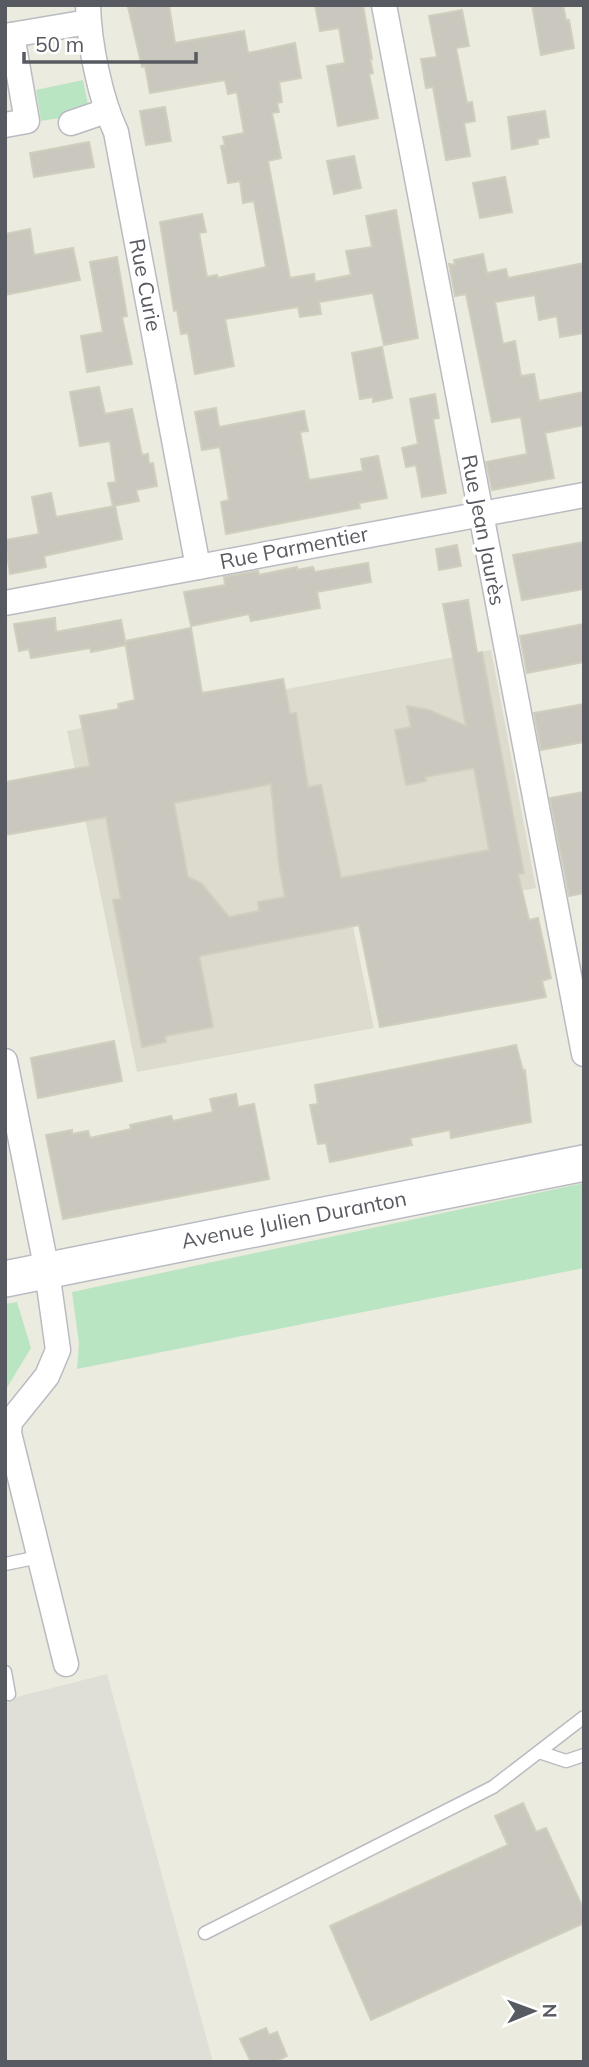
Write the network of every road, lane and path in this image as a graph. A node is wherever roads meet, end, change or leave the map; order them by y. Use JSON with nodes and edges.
{"nodes":[{"id":1,"x":384,"y":5,"type":"edge"},
{"id":2,"x":88,"y":14,"type":"edge"},
{"id":3,"x":8,"y":36,"type":"edge"},
{"id":4,"x":106,"y":111,"type":"junction"},
{"id":5,"x":71,"y":123,"type":"dead end"},
{"id":6,"x":5,"y":125,"type":"edge"},
{"id":7,"x":584,"y":495,"type":"edge"},
{"id":8,"x":480,"y":514,"type":"junction"},
{"id":9,"x":198,"y":567,"type":"junction"},
{"id":10,"x":5,"y":603,"type":"edge"},
{"id":11,"x":584,"y":1054,"type":"edge"},
{"id":12,"x":5,"y":1061,"type":"edge"},
{"id":13,"x":584,"y":1163,"type":"edge"},
{"id":14,"x":47,"y":1271,"type":"junction"},
{"id":15,"x":5,"y":1279,"type":"edge"},
{"id":16,"x":39,"y":1557,"type":"junction"},
{"id":17,"x":5,"y":1564,"type":"edge"},
{"id":18,"x":66,"y":1664,"type":"dead end"},
{"id":19,"x":5,"y":1672,"type":"edge"},
{"id":20,"x":9,"y":1693,"type":"dead end"},
{"id":21,"x":584,"y":1717,"type":"edge"},
{"id":22,"x":539,"y":1752,"type":"junction"},
{"id":23,"x":584,"y":1755,"type":"edge"},
{"id":24,"x":205,"y":1933,"type":"dead end"}],
"edges":[{"from":1,"to":8,"type":"street","name":"Rue Jean Jaurès"},
{"from":2,"to":3,"type":"street"},
{"from":2,"to":4,"type":"street","name":"Rue Curie"},
{"from":3,"to":6,"type":"street"},
{"from":4,"to":5,"type":"street"},
{"from":4,"to":9,"type":"street","name":"Rue Curie"},
{"from":7,"to":8,"type":"street","name":"Rue Parmentier"},
{"from":8,"to":9,"type":"street","name":"Rue Parmentier"},
{"from":8,"to":11,"type":"street","name":"Rue Jean Jaurès"},
{"from":9,"to":10,"type":"street","name":"Rue Parmentier"},
{"from":12,"to":14,"type":"street"},
{"from":13,"to":14,"type":"main road","name":"Avenue Julien Duranton"},
{"from":14,"to":15,"type":"main road","name":"Avenue Julien Duranton"},
{"from":14,"to":16,"type":"street"},
{"from":16,"to":17,"type":"lane"},
{"from":16,"to":18,"type":"street"},
{"from":19,"to":20,"type":"lane"},
{"from":21,"to":22,"type":"lane"},
{"from":22,"to":23,"type":"lane"},
{"from":22,"to":24,"type":"lane"}]}
